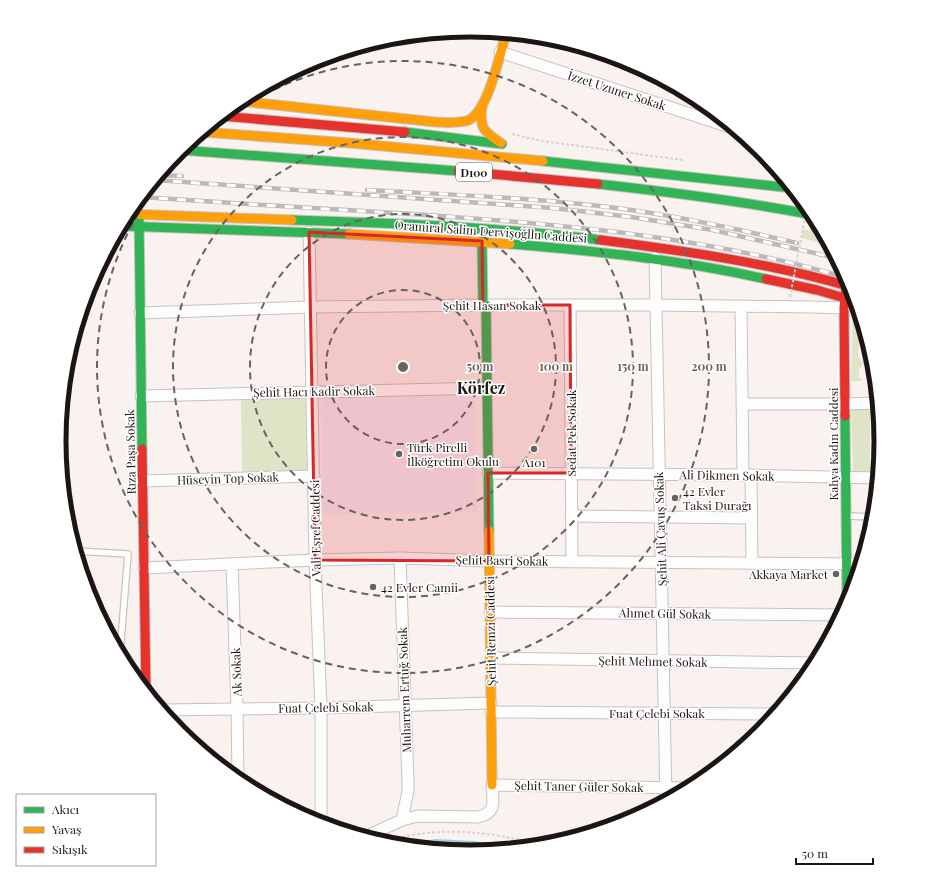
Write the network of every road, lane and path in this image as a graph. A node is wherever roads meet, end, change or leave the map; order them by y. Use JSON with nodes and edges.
{"nodes":[{"id":1,"x":504,"y":39,"type":"edge"},
{"id":2,"x":500,"y":52,"type":"junction"},
{"id":3,"x":250,"y":102,"type":"edge"},
{"id":4,"x":482,"y":107,"type":"junction"},
{"id":5,"x":321,"y":110,"type":"junction"},
{"id":6,"x":229,"y":117,"type":"edge"},
{"id":7,"x":721,"y":124,"type":"edge"},
{"id":8,"x":209,"y":133,"type":"edge"},
{"id":9,"x":413,"y":133,"type":"junction"},
{"id":10,"x":509,"y":133,"type":"dead end"},
{"id":11,"x":502,"y":144,"type":"junction"},
{"id":12,"x":514,"y":146,"type":"dead end"},
{"id":13,"x":189,"y":151,"type":"edge"},
{"id":14,"x":571,"y":155,"type":"dead end"},
{"id":15,"x":690,"y":160,"type":"dead end"},
{"id":16,"x":678,"y":174,"type":"junction"},
{"id":17,"x":785,"y":188,"type":"edge"},
{"id":18,"x":767,"y":206,"type":"junction"},
{"id":19,"x":803,"y":213,"type":"edge"},
{"id":20,"x":139,"y":214,"type":"joint"},
{"id":21,"x":805,"y":216,"type":"edge"},
{"id":22,"x":807,"y":218,"type":"edge"},
{"id":23,"x":128,"y":226,"type":"edge"},
{"id":24,"x":139,"y":226,"type":"junction"},
{"id":25,"x":803,"y":229,"type":"junction"},
{"id":26,"x":815,"y":231,"type":"edge"},
{"id":27,"x":309,"y":232,"type":"junction"},
{"id":28,"x":482,"y":241,"type":"junction"},
{"id":29,"x":655,"y":258,"type":"junction"},
{"id":30,"x":842,"y":284,"type":"edge"},
{"id":31,"x":846,"y":295,"type":"edge"},
{"id":32,"x":790,"y":297,"type":"dead end"},
{"id":33,"x":849,"y":302,"type":"edge"},
{"id":34,"x":844,"y":303,"type":"junction"},
{"id":35,"x":484,"y":305,"type":"junction"},
{"id":36,"x":570,"y":305,"type":"junction"},
{"id":37,"x":656,"y":305,"type":"junction"},
{"id":38,"x":741,"y":306,"type":"junction"},
{"id":39,"x":310,"y":308,"type":"junction"},
{"id":40,"x":140,"y":313,"type":"junction"},
{"id":41,"x":486,"y":388,"type":"junction"},
{"id":42,"x":313,"y":391,"type":"junction"},
{"id":43,"x":141,"y":396,"type":"junction"},
{"id":44,"x":872,"y":403,"type":"edge"},
{"id":45,"x":743,"y":404,"type":"junction"},
{"id":46,"x":845,"y":404,"type":"junction"},
{"id":47,"x":488,"y":473,"type":"junction"},
{"id":48,"x":571,"y":473,"type":"junction"},
{"id":49,"x":659,"y":474,"type":"junction"},
{"id":50,"x":747,"y":475,"type":"junction"},
{"id":51,"x":314,"y":476,"type":"junction"},
{"id":52,"x":846,"y":478,"type":"junction"},
{"id":53,"x":872,"y":478,"type":"edge"},
{"id":54,"x":142,"y":481,"type":"junction"},
{"id":55,"x":571,"y":516,"type":"junction"},
{"id":56,"x":846,"y":516,"type":"junction"},
{"id":57,"x":867,"y":516,"type":"edge"},
{"id":58,"x":661,"y":518,"type":"junction"},
{"id":59,"x":752,"y":518,"type":"junction"},
{"id":60,"x":81,"y":551,"type":"edge"},
{"id":61,"x":400,"y":558,"type":"junction"},
{"id":62,"x":315,"y":560,"type":"junction"},
{"id":63,"x":489,"y":561,"type":"junction"},
{"id":64,"x":572,"y":562,"type":"junction"},
{"id":65,"x":662,"y":563,"type":"junction"},
{"id":66,"x":752,"y":563,"type":"junction"},
{"id":67,"x":232,"y":564,"type":"junction"},
{"id":68,"x":847,"y":564,"type":"junction"},
{"id":69,"x":855,"y":564,"type":"edge"},
{"id":70,"x":144,"y":568,"type":"junction"},
{"id":71,"x":847,"y":586,"type":"edge"},
{"id":72,"x":490,"y":612,"type":"junction"},
{"id":73,"x":663,"y":613,"type":"junction"},
{"id":74,"x":834,"y":615,"type":"edge"},
{"id":75,"x":121,"y":644,"type":"edge"},
{"id":76,"x":491,"y":658,"type":"junction"},
{"id":77,"x":664,"y":661,"type":"junction"},
{"id":78,"x":807,"y":663,"type":"edge"},
{"id":79,"x":142,"y":677,"type":"edge"},
{"id":80,"x":146,"y":677,"type":"junction"},
{"id":81,"x":146,"y":683,"type":"edge"},
{"id":82,"x":404,"y":706,"type":"junction"},
{"id":83,"x":491,"y":707,"type":"junction"},
{"id":84,"x":237,"y":708,"type":"junction"},
{"id":85,"x":321,"y":708,"type":"junction"},
{"id":86,"x":169,"y":710,"type":"edge"},
{"id":87,"x":665,"y":713,"type":"junction"},
{"id":88,"x":768,"y":714,"type":"edge"},
{"id":89,"x":238,"y":771,"type":"edge"},
{"id":90,"x":492,"y":785,"type":"junction"},
{"id":91,"x":666,"y":787,"type":"junction"},
{"id":92,"x":678,"y":788,"type":"edge"},
{"id":93,"x":666,"y":794,"type":"edge"},
{"id":94,"x":321,"y":816,"type":"edge"},
{"id":95,"x":402,"y":820,"type":"junction"},
{"id":96,"x":374,"y":833,"type":"edge"},
{"id":97,"x":397,"y":838,"type":"edge"},
{"id":98,"x":525,"y":842,"type":"edge"}],
"edges":[{"from":1,"to":2,"type":"main road"},
{"from":2,"to":4,"type":"main road"},
{"from":2,"to":7,"type":"street","name":"İzzet Uzuner Sokak"},
{"from":3,"to":5,"type":"main road"},
{"from":4,"to":5,"type":"main road"},
{"from":4,"to":11,"type":"main road"},
{"from":5,"to":9,"type":"main road"},
{"from":6,"to":9,"type":"main road"},
{"from":8,"to":16,"type":"main road","number":"D100"},
{"from":9,"to":11,"type":"main road"},
{"from":10,"to":15,"type":"path"},
{"from":11,"to":12,"type":"main road"},
{"from":13,"to":18,"type":"main road","number":"D100"},
{"from":14,"to":16,"type":"main road"},
{"from":16,"to":17,"type":"main road","number":"D100"},
{"from":18,"to":19,"type":"main road","number":"D100"},
{"from":18,"to":22,"type":"main road"},
{"from":20,"to":24,"type":"main road","name":"Rıza Paşa Sokak"},
{"from":20,"to":30,"type":"main road","name":"Oramiral Salim Dervişoğllu Caddesi"},
{"from":21,"to":25,"type":"path","bridge":true},
{"from":23,"to":24,"type":"main road","name":"Oramiral Salim Dervişoğllu Caddesi"},
{"from":24,"to":27,"type":"main road","name":"Oramiral Salim Dervişoğllu Caddesi"},
{"from":24,"to":40,"type":"main road","name":"Rıza Paşa Sokak"},
{"from":25,"to":26,"type":"path"},
{"from":25,"to":32,"type":"path","bridge":true},
{"from":27,"to":28,"type":"main road","name":"Oramiral Salim Dervişoğllu Caddesi"},
{"from":27,"to":39,"type":"street","name":"Vali Eşref Caddesi"},
{"from":28,"to":29,"type":"main road","name":"Oramiral Salim Dervişoğllu Caddesi"},
{"from":28,"to":35,"type":"main road","name":"Şehit Remzi Caddesi"},
{"from":29,"to":34,"type":"main road","name":"Oramiral Salim Dervişoğllu Caddesi"},
{"from":29,"to":37,"type":"street","name":"Şehit Ali Çavuş Sokak"},
{"from":31,"to":34,"type":"main road","name":"Kahya Kadın Caddesi"},
{"from":33,"to":34,"type":"main road","name":"Oramiral Salim Dervişoğllu Caddesi"},
{"from":34,"to":38,"type":"street","name":"Şehit Hasan Sokak"},
{"from":34,"to":46,"type":"main road","name":"Kahya Kadın Caddesi"},
{"from":35,"to":36,"type":"street","name":"Şehit Hasan Sokak"},
{"from":35,"to":39,"type":"street","name":"Şehit Hasan Sokak"},
{"from":35,"to":41,"type":"main road","name":"Şehit Remzi Caddesi"},
{"from":36,"to":37,"type":"street","name":"Şehit Hasan Sokak"},
{"from":36,"to":48,"type":"street","name":"Sedat Pek Sokak"},
{"from":37,"to":38,"type":"street","name":"Şehit Hasan Sokak"},
{"from":37,"to":49,"type":"street","name":"Şehit Ali Çavuş Sokak"},
{"from":38,"to":45,"type":"street"},
{"from":39,"to":40,"type":"street","name":"Şehit Hasan Sokak"},
{"from":39,"to":42,"type":"street","name":"Vali Eşref Caddesi"},
{"from":40,"to":43,"type":"main road","name":"Rıza Paşa Sokak"},
{"from":41,"to":42,"type":"street","name":"Şehit Hacı Kadir Sokak"},
{"from":41,"to":47,"type":"main road","name":"Şehit Remzi Caddesi"},
{"from":42,"to":43,"type":"street","name":"Şehit Hacı Kadir Sokak"},
{"from":42,"to":51,"type":"street","name":"Vali Eşref Caddesi"},
{"from":43,"to":54,"type":"main road","name":"Rıza Paşa Sokak"},
{"from":44,"to":46,"type":"street"},
{"from":45,"to":46,"type":"street"},
{"from":45,"to":50,"type":"street"},
{"from":46,"to":52,"type":"main road","name":"Kahya Kadın Caddesi"},
{"from":47,"to":48,"type":"street","name":"Ali Dikmen Sokak"},
{"from":47,"to":63,"type":"main road","name":"Şehit Remzi Caddesi"},
{"from":48,"to":49,"type":"street","name":"Ali Dikmen Sokak"},
{"from":48,"to":55,"type":"street","name":"Sedat Pek Sokak"},
{"from":49,"to":50,"type":"street","name":"Ali Dikmen Sokak"},
{"from":49,"to":58,"type":"street","name":"Şehit Ali Çavuş Sokak"},
{"from":50,"to":52,"type":"street","name":"Ali Dikmen Sokak"},
{"from":50,"to":59,"type":"street"},
{"from":51,"to":54,"type":"street","name":"Hüseyin Top Sokak"},
{"from":51,"to":62,"type":"street","name":"Vali Eşref Caddesi"},
{"from":52,"to":53,"type":"street","name":"Ali Dikmen Sokak"},
{"from":52,"to":56,"type":"main road","name":"Kahya Kadın Caddesi"},
{"from":54,"to":70,"type":"main road","name":"Rıza Paşa Sokak"},
{"from":55,"to":58,"type":"street"},
{"from":55,"to":64,"type":"street","name":"Sedat Pek Sokak"},
{"from":56,"to":57,"type":"lane"},
{"from":56,"to":68,"type":"main road","name":"Kahya Kadın Caddesi"},
{"from":58,"to":59,"type":"street"},
{"from":58,"to":65,"type":"street","name":"Şehit Ali Çavuş Sokak"},
{"from":59,"to":66,"type":"street"},
{"from":60,"to":75,"type":"lane"},
{"from":61,"to":62,"type":"street","name":"Şehit Basri Sokak"},
{"from":61,"to":63,"type":"street","name":"Şehit Basri Sokak"},
{"from":61,"to":82,"type":"street","name":"Muharrem Ertuğ Sokak"},
{"from":62,"to":67,"type":"street","name":"Şehit Basri Sokak"},
{"from":62,"to":85,"type":"street","name":"Vali Eşref Caddesi"},
{"from":63,"to":64,"type":"street","name":"Şehit Basri Sokak"},
{"from":63,"to":72,"type":"main road","name":"Şehit Remzi Caddesi"},
{"from":64,"to":65,"type":"street","name":"Şehit Basri Sokak"},
{"from":65,"to":66,"type":"street","name":"Şehit Basri Sokak"},
{"from":65,"to":73,"type":"street","name":"Şehit Ali Çavuş Sokak"},
{"from":66,"to":68,"type":"street","name":"Şehit Basri Sokak"},
{"from":67,"to":70,"type":"street","name":"Şehit Basri Sokak"},
{"from":67,"to":84,"type":"street","name":"Ak Sokak"},
{"from":68,"to":69,"type":"street","name":"Şehit Basri Sokak"},
{"from":68,"to":71,"type":"main road","name":"Kahya Kadın Caddesi"},
{"from":70,"to":80,"type":"main road","name":"Rıza Paşa Sokak"},
{"from":72,"to":73,"type":"street","name":"Ahmet Gül Sokak"},
{"from":72,"to":76,"type":"main road","name":"Şehit Remzi Caddesi"},
{"from":73,"to":74,"type":"street","name":"Ahmet Gül Sokak"},
{"from":73,"to":77,"type":"street","name":"Şehit Ali Çavuş Sokak"},
{"from":76,"to":77,"type":"street","name":"Şehit Mehmet Sokak"},
{"from":76,"to":83,"type":"main road","name":"Şehit Remzi Caddesi"},
{"from":77,"to":78,"type":"street","name":"Şehit Mehmet Sokak"},
{"from":77,"to":87,"type":"street","name":"Şehit Ali Çavuş Sokak"},
{"from":79,"to":80,"type":"main road"},
{"from":80,"to":81,"type":"main road","name":"Rıza Paşa Sokak"},
{"from":82,"to":83,"type":"street","name":"Fuat Çelebi Sokak"},
{"from":82,"to":85,"type":"street","name":"Fuat Çelebi Sokak"},
{"from":82,"to":95,"type":"street","name":"Muharrem Ertuğ Sokak"},
{"from":83,"to":87,"type":"street","name":"Fuat Çelebi Sokak"},
{"from":83,"to":90,"type":"main road","name":"Şehit Remzi Caddesi"},
{"from":84,"to":85,"type":"street","name":"Fuat Çelebi Sokak"},
{"from":84,"to":86,"type":"street","name":"Fuat Çelebi Sokak"},
{"from":84,"to":89,"type":"street","name":"Ak Sokak"},
{"from":85,"to":94,"type":"street","name":"Vali Eşref Caddesi"},
{"from":87,"to":88,"type":"street","name":"Fuat Çelebi Sokak"},
{"from":87,"to":91,"type":"street","name":"Şehit Ali Çavuş Sokak"},
{"from":90,"to":91,"type":"street","name":"Şehit Taner Güler Sokak"},
{"from":90,"to":95,"type":"street","name":"Şehit Remzi Caddesi"},
{"from":91,"to":92,"type":"street","name":"Şehit Taner Güler Sokak"},
{"from":91,"to":93,"type":"street","name":"Şehit Ali Çavuş Sokak"},
{"from":95,"to":96,"type":"street"},
{"from":97,"to":98,"type":"path"}]}
